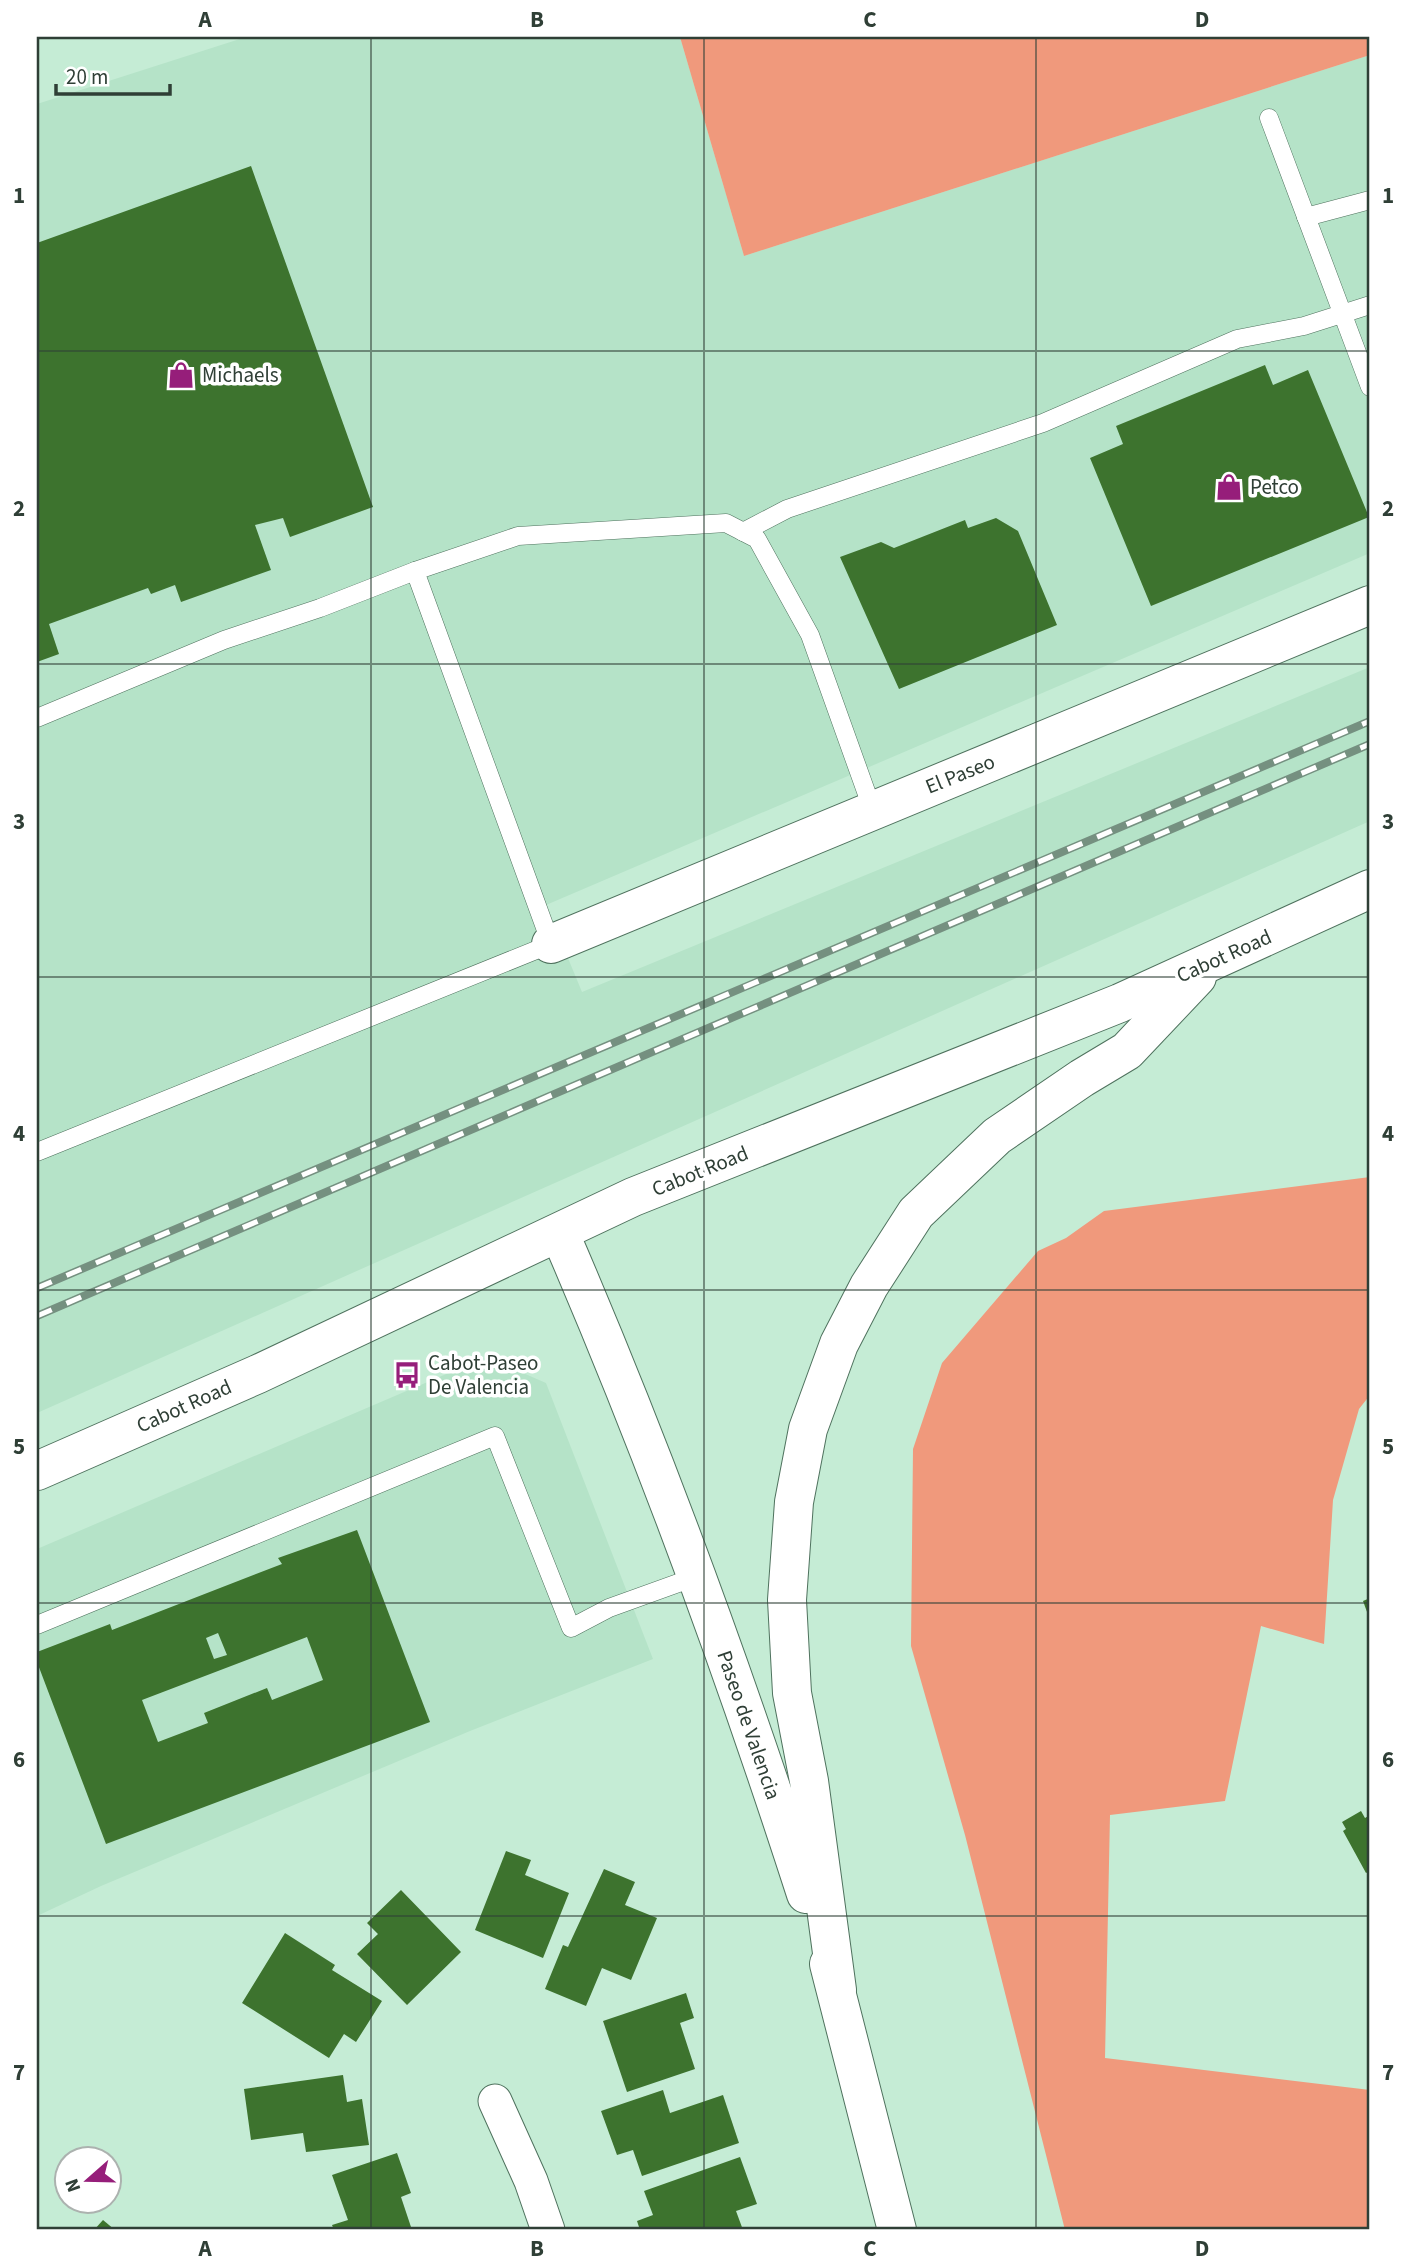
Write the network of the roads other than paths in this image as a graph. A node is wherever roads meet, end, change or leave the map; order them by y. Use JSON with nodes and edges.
{"nodes":[{"id":1,"x":1269,"y":118,"type":"dead end"},
{"id":2,"x":1370,"y":200,"type":"edge"},
{"id":3,"x":1306,"y":217,"type":"junction"},
{"id":4,"x":1370,"y":305,"type":"edge"},
{"id":5,"x":1342,"y":313,"type":"junction"},
{"id":6,"x":1370,"y":387,"type":"edge"},
{"id":7,"x":743,"y":532,"type":"junction"},
{"id":8,"x":415,"y":570,"type":"junction"},
{"id":9,"x":1370,"y":605,"type":"edge"},
{"id":10,"x":37,"y":718,"type":"edge"},
{"id":11,"x":873,"y":810,"type":"junction"},
{"id":12,"x":1370,"y":889,"type":"edge"},
{"id":13,"x":551,"y":944,"type":"junction"},
{"id":14,"x":1210,"y":964,"type":"junction"},
{"id":15,"x":37,"y":1152,"type":"edge"},
{"id":16,"x":560,"y":1234,"type":"junction"},
{"id":17,"x":37,"y":1471,"type":"edge"},
{"id":18,"x":695,"y":1577,"type":"junction"},
{"id":19,"x":37,"y":1625,"type":"edge"},
{"id":20,"x":837,"y":1990,"type":"junction"},
{"id":21,"x":495,"y":2101,"type":"dead end"},
{"id":22,"x":548,"y":2230,"type":"edge"},
{"id":23,"x":897,"y":2230,"type":"edge"}],
"edges":[{"from":1,"to":3,"type":"lane"},
{"from":2,"to":3,"type":"lane"},
{"from":3,"to":5,"type":"lane"},
{"from":4,"to":5,"type":"lane"},
{"from":5,"to":6,"type":"lane"},
{"from":5,"to":7,"type":"lane"},
{"from":7,"to":8,"type":"lane"},
{"from":7,"to":11,"type":"lane"},
{"from":8,"to":10,"type":"lane"},
{"from":8,"to":13,"type":"lane"},
{"from":9,"to":11,"type":"main road","name":"El Paseo"},
{"from":11,"to":13,"type":"main road","name":"El Paseo"},
{"from":12,"to":14,"type":"main road","name":"Cabot Road"},
{"from":13,"to":15,"type":"lane"},
{"from":14,"to":16,"type":"main road","name":"Cabot Road"},
{"from":14,"to":20,"type":"main road"},
{"from":16,"to":17,"type":"main road","name":"Cabot Road"},
{"from":16,"to":18,"type":"main road","name":"Paseo de Valencia"},
{"from":18,"to":19,"type":"lane"},
{"from":18,"to":20,"type":"main road","name":"Paseo de Valencia"},
{"from":20,"to":23,"type":"main road","name":"Paseo de Valencia"},
{"from":21,"to":22,"type":"street"}]}
